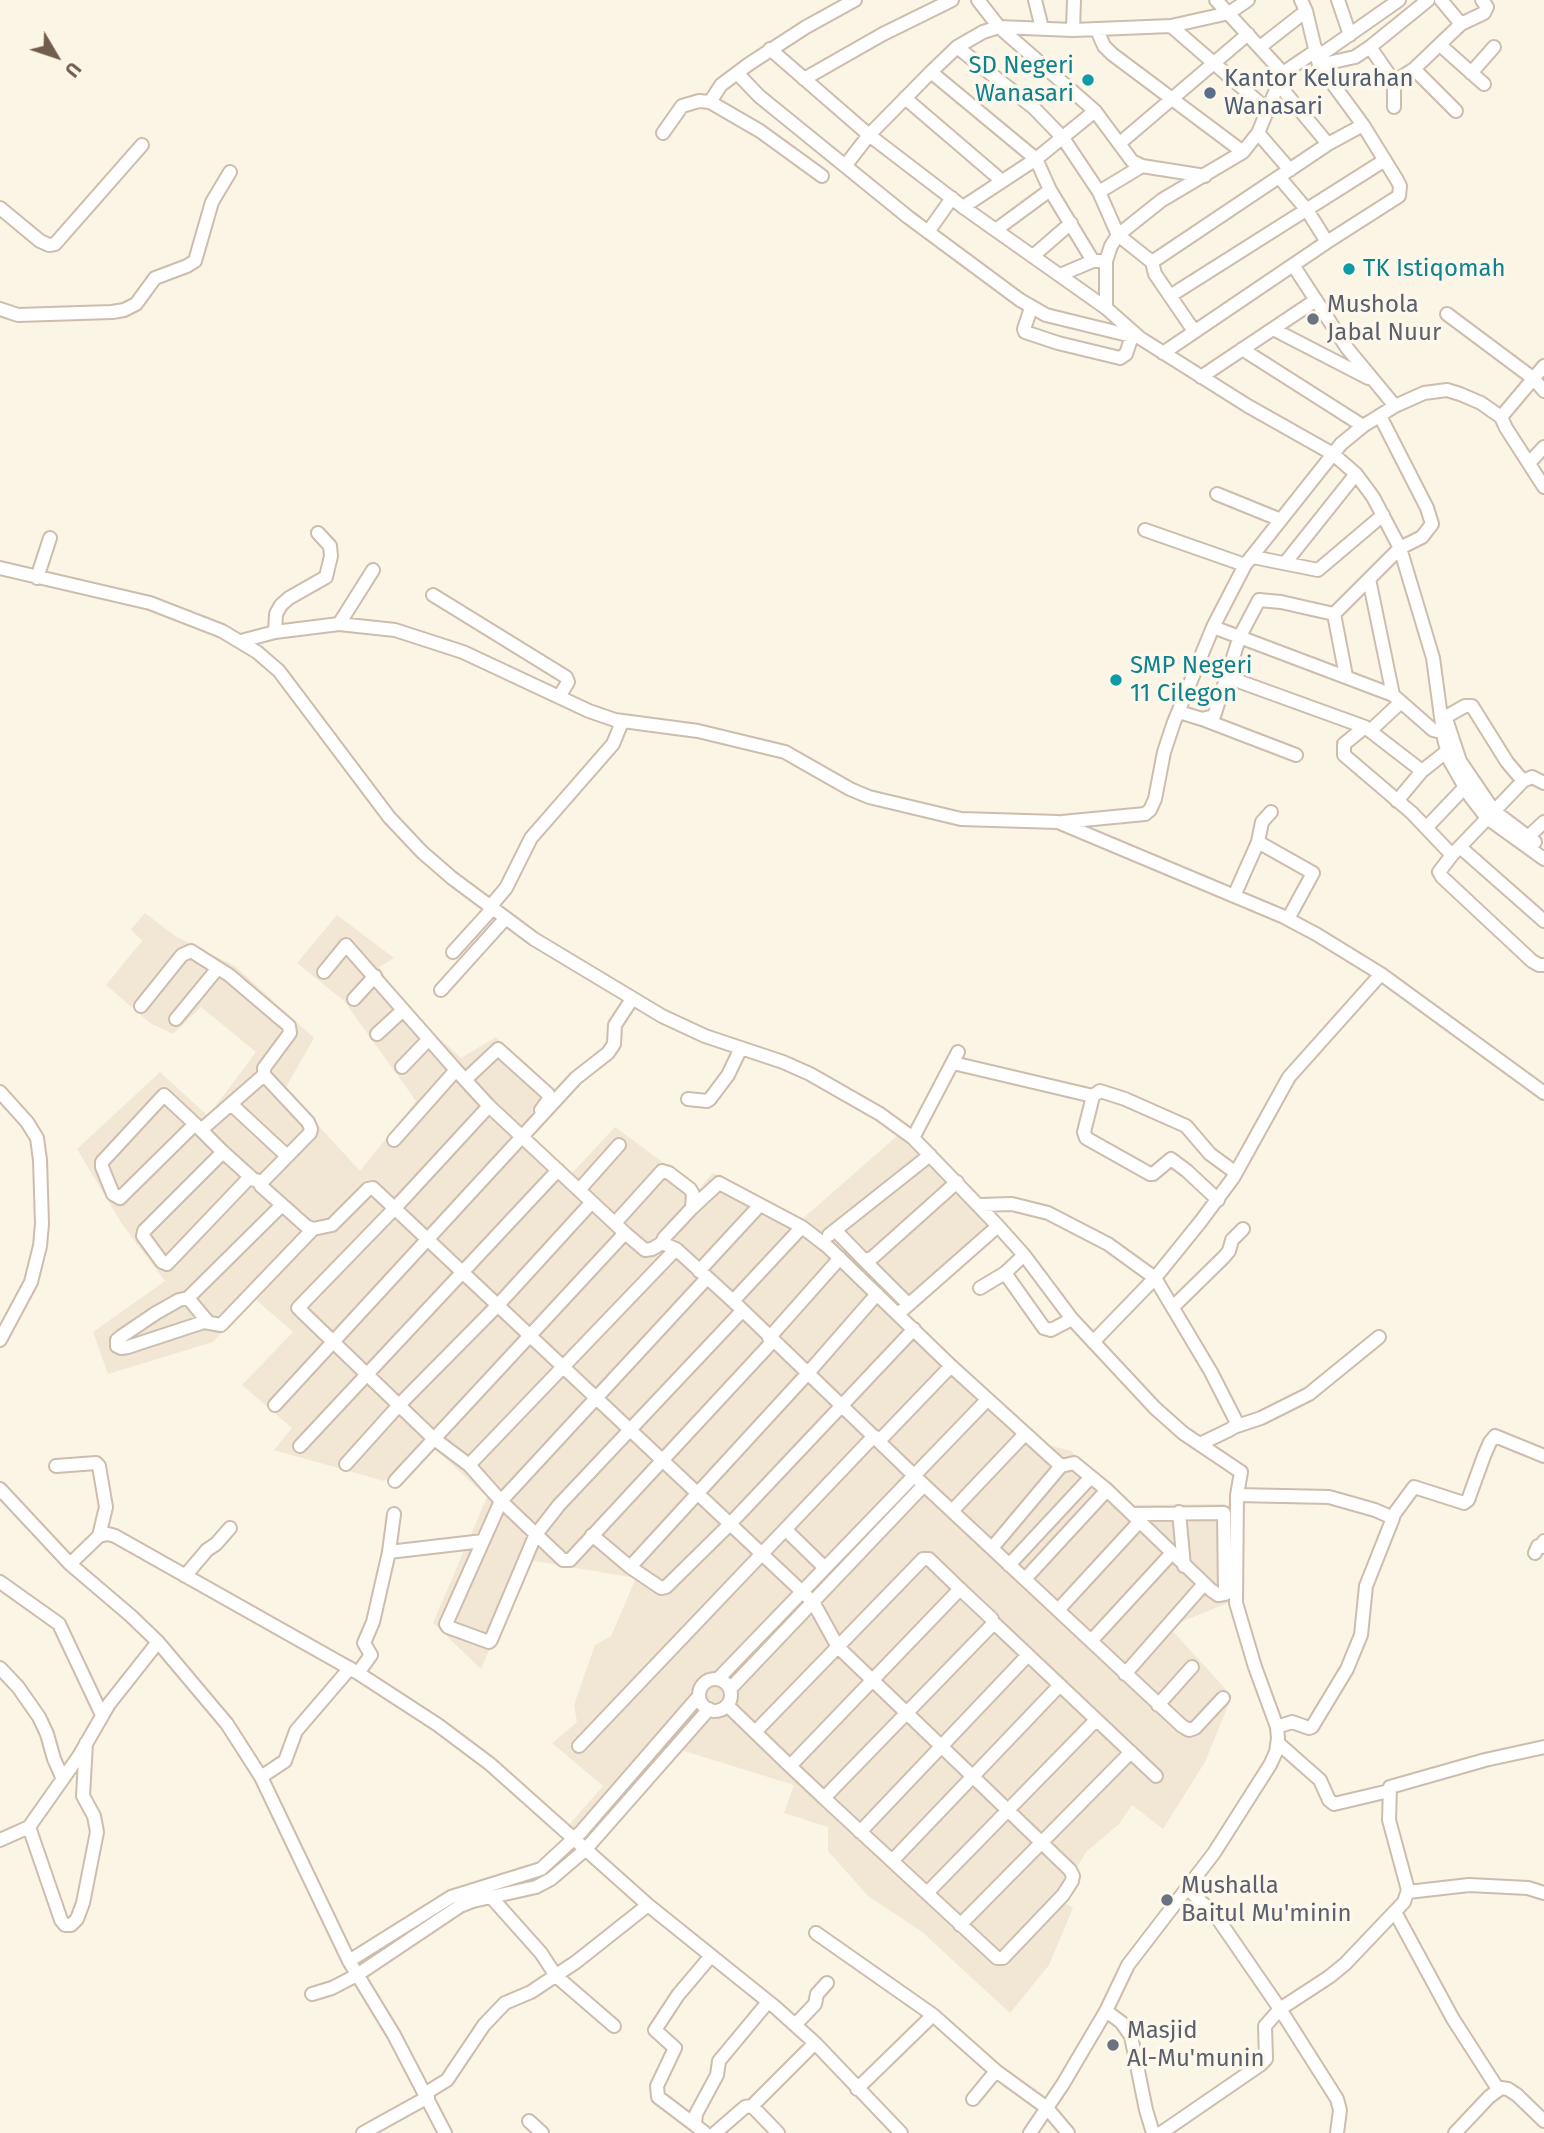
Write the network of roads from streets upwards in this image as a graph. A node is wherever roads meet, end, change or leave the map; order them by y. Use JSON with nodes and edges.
{"nodes":[{"id":1,"x":855,"y":0,"type":"edge"},
{"id":2,"x":952,"y":0,"type":"edge"},
{"id":3,"x":1035,"y":0,"type":"edge"},
{"id":4,"x":1074,"y":0,"type":"edge"},
{"id":5,"x":1216,"y":0,"type":"edge"},
{"id":6,"x":1248,"y":0,"type":"edge"},
{"id":7,"x":1338,"y":0,"type":"edge"},
{"id":8,"x":1399,"y":0,"type":"edge"},
{"id":9,"x":1428,"y":0,"type":"edge"},
{"id":10,"x":1441,"y":0,"type":"edge"},
{"id":11,"x":1482,"y":0,"type":"edge"},
{"id":12,"x":983,"y":3,"type":"edge"},
{"id":13,"x":1303,"y":5,"type":"edge"},
{"id":14,"x":1229,"y":13,"type":"junction"},
{"id":15,"x":1461,"y":24,"type":"junction"},
{"id":16,"x":999,"y":26,"type":"junction"},
{"id":17,"x":1171,"y":26,"type":"junction"},
{"id":18,"x":1042,"y":28,"type":"junction"},
{"id":19,"x":1073,"y":30,"type":"junction"},
{"id":20,"x":1097,"y":30,"type":"junction"},
{"id":21,"x":1248,"y":34,"type":"junction"},
{"id":22,"x":1350,"y":35,"type":"junction"},
{"id":23,"x":1440,"y":45,"type":"junction"},
{"id":24,"x":957,"y":47,"type":"junction"},
{"id":25,"x":1259,"y":47,"type":"junction"},
{"id":26,"x":1370,"y":47,"type":"junction"},
{"id":27,"x":1494,"y":47,"type":"dead end"},
{"id":28,"x":770,"y":49,"type":"junction"},
{"id":29,"x":1318,"y":57,"type":"junction"},
{"id":30,"x":1212,"y":63,"type":"junction"},
{"id":31,"x":1414,"y":69,"type":"junction"},
{"id":32,"x":931,"y":72,"type":"junction"},
{"id":33,"x":737,"y":73,"type":"junction"},
{"id":34,"x":1471,"y":74,"type":"junction"},
{"id":35,"x":804,"y":79,"type":"junction"},
{"id":36,"x":1281,"y":79,"type":"junction"},
{"id":37,"x":1394,"y":82,"type":"junction"},
{"id":38,"x":1484,"y":85,"type":"dead end"},
{"id":39,"x":905,"y":98,"type":"junction"},
{"id":40,"x":1171,"y":98,"type":"junction"},
{"id":41,"x":710,"y":102,"type":"junction"},
{"id":42,"x":1394,"y":107,"type":"dead end"},
{"id":43,"x":1095,"y":111,"type":"junction"},
{"id":44,"x":1269,"y":111,"type":"junction"},
{"id":45,"x":1456,"y":111,"type":"dead end"},
{"id":46,"x":1363,"y":125,"type":"junction"},
{"id":47,"x":663,"y":133,"type":"dead end"},
{"id":48,"x":1258,"y":133,"type":"junction"},
{"id":49,"x":869,"y":135,"type":"junction"},
{"id":50,"x":1063,"y":138,"type":"junction"},
{"id":51,"x":1120,"y":143,"type":"junction"},
{"id":52,"x":1328,"y":144,"type":"junction"},
{"id":53,"x":142,"y":145,"type":"dead end"},
{"id":54,"x":1242,"y":152,"type":"junction"},
{"id":55,"x":1036,"y":159,"type":"junction"},
{"id":56,"x":1385,"y":160,"type":"junction"},
{"id":57,"x":845,"y":166,"type":"junction"},
{"id":58,"x":1142,"y":166,"type":"junction"},
{"id":59,"x":230,"y":172,"type":"dead end"},
{"id":60,"x":1284,"y":174,"type":"junction"},
{"id":61,"x":822,"y":176,"type":"dead end"},
{"id":62,"x":1205,"y":176,"type":"junction"},
{"id":63,"x":1002,"y":181,"type":"junction"},
{"id":64,"x":1050,"y":190,"type":"junction"},
{"id":65,"x":1099,"y":191,"type":"junction"},
{"id":66,"x":952,"y":198,"type":"junction"},
{"id":67,"x":963,"y":207,"type":"junction"},
{"id":68,"x":0,"y":208,"type":"edge"},
{"id":69,"x":1307,"y":209,"type":"junction"},
{"id":70,"x":1071,"y":223,"type":"junction"},
{"id":71,"x":997,"y":229,"type":"junction"},
{"id":72,"x":928,"y":232,"type":"junction"},
{"id":73,"x":1118,"y":235,"type":"junction"},
{"id":74,"x":1327,"y":242,"type":"junction"},
{"id":75,"x":1033,"y":256,"type":"junction"},
{"id":76,"x":1100,"y":261,"type":"junction"},
{"id":77,"x":1152,"y":262,"type":"junction"},
{"id":78,"x":1293,"y":265,"type":"junction"},
{"id":79,"x":1060,"y":275,"type":"junction"},
{"id":80,"x":1170,"y":296,"type":"junction"},
{"id":81,"x":1316,"y":300,"type":"junction"},
{"id":82,"x":1031,"y":308,"type":"junction"},
{"id":83,"x":1106,"y":308,"type":"junction"},
{"id":84,"x":0,"y":309,"type":"edge"},
{"id":85,"x":1447,"y":314,"type":"dead end"},
{"id":86,"x":1273,"y":329,"type":"junction"},
{"id":87,"x":1194,"y":331,"type":"junction"},
{"id":88,"x":1136,"y":337,"type":"junction"},
{"id":89,"x":1241,"y":349,"type":"junction"},
{"id":90,"x":1163,"y":353,"type":"junction"},
{"id":91,"x":1544,"y":366,"type":"edge"},
{"id":92,"x":1201,"y":377,"type":"junction"},
{"id":93,"x":1534,"y":379,"type":"junction"},
{"id":94,"x":1371,"y":380,"type":"junction"},
{"id":95,"x":1544,"y":391,"type":"edge"},
{"id":96,"x":1395,"y":406,"type":"junction"},
{"id":97,"x":1380,"y":416,"type":"junction"},
{"id":98,"x":1501,"y":417,"type":"junction"},
{"id":99,"x":1363,"y":426,"type":"junction"},
{"id":100,"x":1544,"y":447,"type":"edge"},
{"id":101,"x":1334,"y":454,"type":"junction"},
{"id":102,"x":1529,"y":463,"type":"junction"},
{"id":103,"x":1356,"y":474,"type":"junction"},
{"id":104,"x":1544,"y":487,"type":"edge"},
{"id":105,"x":1217,"y":494,"type":"dead end"},
{"id":106,"x":1383,"y":515,"type":"junction"},
{"id":107,"x":1281,"y":520,"type":"junction"},
{"id":108,"x":1145,"y":530,"type":"dead end"},
{"id":109,"x":318,"y":533,"type":"dead end"},
{"id":110,"x":50,"y":538,"type":"dead end"},
{"id":111,"x":1400,"y":548,"type":"junction"},
{"id":112,"x":1249,"y":561,"type":"junction"},
{"id":113,"x":1285,"y":563,"type":"junction"},
{"id":114,"x":0,"y":568,"type":"edge"},
{"id":115,"x":373,"y":570,"type":"dead end"},
{"id":116,"x":37,"y":578,"type":"junction"},
{"id":117,"x":1369,"y":579,"type":"junction"},
{"id":118,"x":433,"y":596,"type":"dead end"},
{"id":119,"x":1334,"y":614,"type":"junction"},
{"id":120,"x":339,"y":624,"type":"junction"},
{"id":121,"x":1213,"y":627,"type":"junction"},
{"id":122,"x":275,"y":632,"type":"junction"},
{"id":123,"x":1240,"y":636,"type":"junction"},
{"id":124,"x":241,"y":640,"type":"junction"},
{"id":125,"x":1346,"y":676,"type":"junction"},
{"id":126,"x":1227,"y":677,"type":"junction"},
{"id":127,"x":558,"y":697,"type":"junction"},
{"id":128,"x":1397,"y":699,"type":"junction"},
{"id":129,"x":1179,"y":712,"type":"junction"},
{"id":130,"x":1202,"y":719,"type":"junction"},
{"id":131,"x":622,"y":722,"type":"junction"},
{"id":132,"x":1444,"y":722,"type":"junction"},
{"id":133,"x":1368,"y":728,"type":"junction"},
{"id":134,"x":1446,"y":752,"type":"junction"},
{"id":135,"x":1296,"y":755,"type":"dead end"},
{"id":136,"x":1423,"y":771,"type":"junction"},
{"id":137,"x":1523,"y":781,"type":"junction"},
{"id":138,"x":1544,"y":783,"type":"edge"},
{"id":139,"x":1465,"y":787,"type":"junction"},
{"id":140,"x":1397,"y":801,"type":"junction"},
{"id":141,"x":1271,"y":812,"type":"dead end"},
{"id":142,"x":1490,"y":815,"type":"junction"},
{"id":143,"x":1058,"y":822,"type":"junction"},
{"id":144,"x":1544,"y":822,"type":"edge"},
{"id":145,"x":1426,"y":828,"type":"junction"},
{"id":146,"x":1528,"y":837,"type":"junction"},
{"id":147,"x":1258,"y":842,"type":"junction"},
{"id":148,"x":1544,"y":848,"type":"edge"},
{"id":149,"x":1456,"y":851,"type":"junction"},
{"id":150,"x":1544,"y":859,"type":"edge"},
{"id":151,"x":1234,"y":895,"type":"junction"},
{"id":152,"x":1544,"y":901,"type":"edge"},
{"id":153,"x":491,"y":909,"type":"junction"},
{"id":154,"x":1539,"y":917,"type":"edge"},
{"id":155,"x":505,"y":919,"type":"junction"},
{"id":156,"x":1288,"y":919,"type":"junction"},
{"id":157,"x":453,"y":952,"type":"dead end"},
{"id":158,"x":1544,"y":965,"type":"edge"},
{"id":159,"x":218,"y":968,"type":"junction"},
{"id":160,"x":324,"y":972,"type":"dead end"},
{"id":161,"x":1381,"y":974,"type":"junction"},
{"id":162,"x":375,"y":976,"type":"junction"},
{"id":163,"x":441,"y":990,"type":"dead end"},
{"id":164,"x":354,"y":999,"type":"dead end"},
{"id":165,"x":632,"y":999,"type":"junction"},
{"id":166,"x":141,"y":1006,"type":"dead end"},
{"id":167,"x":402,"y":1011,"type":"junction"},
{"id":168,"x":176,"y":1019,"type":"dead end"},
{"id":169,"x":377,"y":1034,"type":"dead end"},
{"id":170,"x":429,"y":1039,"type":"junction"},
{"id":171,"x":741,"y":1048,"type":"junction"},
{"id":172,"x":402,"y":1067,"type":"dead end"},
{"id":173,"x":264,"y":1075,"type":"junction"},
{"id":174,"x":460,"y":1075,"type":"junction"},
{"id":175,"x":0,"y":1093,"type":"edge"},
{"id":176,"x":1544,"y":1093,"type":"edge"},
{"id":177,"x":1093,"y":1096,"type":"junction"},
{"id":178,"x":688,"y":1099,"type":"dead end"},
{"id":179,"x":231,"y":1104,"type":"junction"},
{"id":180,"x":489,"y":1105,"type":"junction"},
{"id":181,"x":198,"y":1127,"type":"junction"},
{"id":182,"x":521,"y":1135,"type":"junction"},
{"id":183,"x":913,"y":1138,"type":"junction"},
{"id":184,"x":394,"y":1139,"type":"dead end"},
{"id":185,"x":620,"y":1145,"type":"dead end"},
{"id":186,"x":223,"y":1152,"type":"junction"},
{"id":187,"x":930,"y":1155,"type":"junction"},
{"id":188,"x":287,"y":1156,"type":"junction"},
{"id":189,"x":558,"y":1170,"type":"junction"},
{"id":190,"x":1236,"y":1172,"type":"junction"},
{"id":191,"x":257,"y":1181,"type":"junction"},
{"id":192,"x":957,"y":1182,"type":"junction"},
{"id":193,"x":579,"y":1190,"type":"junction"},
{"id":194,"x":1218,"y":1200,"type":"junction"},
{"id":195,"x":593,"y":1202,"type":"junction"},
{"id":196,"x":282,"y":1205,"type":"junction"},
{"id":197,"x":760,"y":1205,"type":"junction"},
{"id":198,"x":980,"y":1205,"type":"junction"},
{"id":199,"x":396,"y":1208,"type":"junction"},
{"id":200,"x":691,"y":1208,"type":"junction"},
{"id":201,"x":615,"y":1223,"type":"junction"},
{"id":202,"x":998,"y":1226,"type":"junction"},
{"id":203,"x":802,"y":1227,"type":"junction"},
{"id":204,"x":313,"y":1229,"type":"junction"},
{"id":205,"x":1243,"y":1229,"type":"dead end"},
{"id":206,"x":835,"y":1230,"type":"junction"},
{"id":207,"x":625,"y":1233,"type":"junction"},
{"id":208,"x":429,"y":1241,"type":"junction"},
{"id":209,"x":821,"y":1241,"type":"junction"},
{"id":210,"x":662,"y":1243,"type":"junction"},
{"id":211,"x":676,"y":1249,"type":"junction"},
{"id":212,"x":1024,"y":1255,"type":"junction"},
{"id":213,"x":840,"y":1258,"type":"junction"},
{"id":214,"x":864,"y":1260,"type":"junction"},
{"id":215,"x":463,"y":1272,"type":"junction"},
{"id":216,"x":1005,"y":1273,"type":"junction"},
{"id":217,"x":703,"y":1275,"type":"junction"},
{"id":218,"x":1155,"y":1278,"type":"junction"},
{"id":219,"x":980,"y":1288,"type":"dead end"},
{"id":220,"x":877,"y":1294,"type":"junction"},
{"id":221,"x":188,"y":1298,"type":"junction"},
{"id":222,"x":908,"y":1304,"type":"junction"},
{"id":223,"x":498,"y":1305,"type":"junction"},
{"id":224,"x":737,"y":1306,"type":"junction"},
{"id":225,"x":1174,"y":1306,"type":"junction"},
{"id":226,"x":898,"y":1314,"type":"junction"},
{"id":227,"x":1072,"y":1319,"type":"junction"},
{"id":228,"x":208,"y":1322,"type":"junction"},
{"id":229,"x":914,"y":1329,"type":"junction"},
{"id":230,"x":530,"y":1335,"type":"junction"},
{"id":231,"x":1379,"y":1337,"type":"dead end"},
{"id":232,"x":0,"y":1340,"type":"edge"},
{"id":233,"x":771,"y":1340,"type":"junction"},
{"id":234,"x":1093,"y":1342,"type":"junction"},
{"id":235,"x":335,"y":1343,"type":"junction"},
{"id":236,"x":951,"y":1366,"type":"junction"},
{"id":237,"x":563,"y":1368,"type":"junction"},
{"id":238,"x":808,"y":1373,"type":"junction"},
{"id":239,"x":367,"y":1374,"type":"junction"},
{"id":240,"x":597,"y":1400,"type":"junction"},
{"id":241,"x":987,"y":1400,"type":"junction"},
{"id":242,"x":275,"y":1405,"type":"dead end"},
{"id":243,"x":399,"y":1405,"type":"junction"},
{"id":244,"x":841,"y":1406,"type":"junction"},
{"id":245,"x":1234,"y":1427,"type":"junction"},
{"id":246,"x":630,"y":1430,"type":"junction"},
{"id":247,"x":1024,"y":1435,"type":"junction"},
{"id":248,"x":433,"y":1438,"type":"junction"},
{"id":249,"x":876,"y":1438,"type":"junction"},
{"id":250,"x":1199,"y":1444,"type":"junction"},
{"id":251,"x":300,"y":1446,"type":"dead end"},
{"id":252,"x":1544,"y":1456,"type":"edge"},
{"id":253,"x":662,"y":1462,"type":"junction"},
{"id":254,"x":346,"y":1464,"type":"dead end"},
{"id":255,"x":469,"y":1465,"type":"junction"},
{"id":256,"x":56,"y":1466,"type":"dead end"},
{"id":257,"x":1061,"y":1466,"type":"junction"},
{"id":258,"x":914,"y":1475,"type":"junction"},
{"id":259,"x":1091,"y":1477,"type":"junction"},
{"id":260,"x":395,"y":1481,"type":"dead end"},
{"id":261,"x":924,"y":1485,"type":"junction"},
{"id":262,"x":0,"y":1489,"type":"edge"},
{"id":263,"x":1107,"y":1490,"type":"junction"},
{"id":264,"x":696,"y":1494,"type":"junction"},
{"id":265,"x":1237,"y":1495,"type":"junction"},
{"id":266,"x":501,"y":1501,"type":"junction"},
{"id":267,"x":952,"y":1511,"type":"junction"},
{"id":268,"x":1178,"y":1512,"type":"junction"},
{"id":269,"x":394,"y":1514,"type":"dead end"},
{"id":270,"x":1136,"y":1517,"type":"junction"},
{"id":271,"x":1392,"y":1517,"type":"junction"},
{"id":272,"x":729,"y":1525,"type":"junction"},
{"id":273,"x":230,"y":1528,"type":"dead end"},
{"id":274,"x":786,"y":1530,"type":"junction"},
{"id":275,"x":592,"y":1535,"type":"junction"},
{"id":276,"x":99,"y":1536,"type":"junction"},
{"id":277,"x":535,"y":1536,"type":"junction"},
{"id":278,"x":483,"y":1541,"type":"junction"},
{"id":279,"x":1544,"y":1541,"type":"edge"},
{"id":280,"x":992,"y":1548,"type":"junction"},
{"id":281,"x":389,"y":1552,"type":"junction"},
{"id":282,"x":1172,"y":1553,"type":"junction"},
{"id":283,"x":1535,"y":1553,"type":"dead end"},
{"id":284,"x":762,"y":1556,"type":"junction"},
{"id":285,"x":70,"y":1564,"type":"junction"},
{"id":286,"x":1009,"y":1565,"type":"junction"},
{"id":287,"x":1184,"y":1566,"type":"junction"},
{"id":288,"x":630,"y":1567,"type":"junction"},
{"id":289,"x":825,"y":1567,"type":"junction"},
{"id":290,"x":185,"y":1576,"type":"junction"},
{"id":291,"x":1025,"y":1579,"type":"junction"},
{"id":292,"x":0,"y":1582,"type":"edge"},
{"id":293,"x":1204,"y":1584,"type":"junction"},
{"id":294,"x":960,"y":1589,"type":"junction"},
{"id":295,"x":801,"y":1591,"type":"junction"},
{"id":296,"x":813,"y":1602,"type":"junction"},
{"id":297,"x":1058,"y":1609,"type":"junction"},
{"id":298,"x":993,"y":1622,"type":"junction"},
{"id":299,"x":1091,"y":1641,"type":"junction"},
{"id":300,"x":158,"y":1642,"type":"junction"},
{"id":301,"x":838,"y":1647,"type":"junction"},
{"id":302,"x":1028,"y":1656,"type":"junction"},
{"id":303,"x":1192,"y":1667,"type":"dead end"},
{"id":304,"x":0,"y":1668,"type":"edge"},
{"id":305,"x":354,"y":1670,"type":"junction"},
{"id":306,"x":1125,"y":1674,"type":"junction"},
{"id":307,"x":718,"y":1679,"type":"junction"},
{"id":308,"x":872,"y":1681,"type":"junction"},
{"id":309,"x":1060,"y":1685,"type":"junction"},
{"id":310,"x":730,"y":1689,"type":"junction"},
{"id":311,"x":699,"y":1696,"type":"junction"},
{"id":312,"x":1223,"y":1698,"type":"dead end"},
{"id":313,"x":727,"y":1705,"type":"junction"},
{"id":314,"x":1158,"y":1705,"type":"junction"},
{"id":315,"x":709,"y":1709,"type":"junction"},
{"id":316,"x":907,"y":1713,"type":"junction"},
{"id":317,"x":102,"y":1715,"type":"junction"},
{"id":318,"x":1097,"y":1720,"type":"junction"},
{"id":319,"x":1277,"y":1727,"type":"junction"},
{"id":320,"x":755,"y":1732,"type":"junction"},
{"id":321,"x":86,"y":1743,"type":"junction"},
{"id":322,"x":1278,"y":1744,"type":"junction"},
{"id":323,"x":940,"y":1745,"type":"junction"},
{"id":324,"x":579,"y":1746,"type":"dead end"},
{"id":325,"x":1544,"y":1747,"type":"edge"},
{"id":326,"x":1131,"y":1752,"type":"junction"},
{"id":327,"x":790,"y":1766,"type":"junction"},
{"id":328,"x":1156,"y":1776,"type":"dead end"},
{"id":329,"x":261,"y":1777,"type":"junction"},
{"id":330,"x":975,"y":1777,"type":"junction"},
{"id":331,"x":63,"y":1779,"type":"junction"},
{"id":332,"x":1389,"y":1791,"type":"junction"},
{"id":333,"x":824,"y":1798,"type":"junction"},
{"id":334,"x":1009,"y":1809,"type":"junction"},
{"id":335,"x":29,"y":1827,"type":"junction"},
{"id":336,"x":860,"y":1832,"type":"junction"},
{"id":337,"x":574,"y":1839,"type":"junction"},
{"id":338,"x":0,"y":1840,"type":"edge"},
{"id":339,"x":1043,"y":1843,"type":"junction"},
{"id":340,"x":585,"y":1850,"type":"junction"},
{"id":341,"x":892,"y":1861,"type":"junction"},
{"id":342,"x":1187,"y":1888,"type":"junction"},
{"id":343,"x":1408,"y":1892,"type":"junction"},
{"id":344,"x":927,"y":1893,"type":"junction"},
{"id":345,"x":1544,"y":1893,"type":"edge"},
{"id":346,"x":491,"y":1897,"type":"junction"},
{"id":347,"x":648,"y":1905,"type":"junction"},
{"id":348,"x":1395,"y":1912,"type":"junction"},
{"id":349,"x":960,"y":1925,"type":"junction"},
{"id":350,"x":816,"y":1933,"type":"dead end"},
{"id":351,"x":711,"y":1956,"type":"junction"},
{"id":352,"x":349,"y":1961,"type":"junction"},
{"id":353,"x":357,"y":1975,"type":"junction"},
{"id":354,"x":555,"y":1976,"type":"junction"},
{"id":355,"x":827,"y":1983,"type":"dead end"},
{"id":356,"x":312,"y":1994,"type":"dead end"},
{"id":357,"x":768,"y":2001,"type":"junction"},
{"id":358,"x":1280,"y":2009,"type":"junction"},
{"id":359,"x":1106,"y":2011,"type":"junction"},
{"id":360,"x":933,"y":2015,"type":"junction"},
{"id":361,"x":795,"y":2025,"type":"junction"},
{"id":362,"x":614,"y":2026,"type":"dead end"},
{"id":363,"x":815,"y":2043,"type":"junction"},
{"id":364,"x":996,"y":2071,"type":"junction"},
{"id":365,"x":857,"y":2088,"type":"junction"},
{"id":366,"x":1497,"y":2089,"type":"junction"},
{"id":367,"x":427,"y":2095,"type":"junction"},
{"id":368,"x":973,"y":2099,"type":"dead end"},
{"id":369,"x":752,"y":2106,"type":"junction"},
{"id":370,"x":1047,"y":2108,"type":"junction"},
{"id":371,"x":529,"y":2121,"type":"dead end"},
{"id":372,"x":1544,"y":2121,"type":"edge"},
{"id":373,"x":700,"y":2129,"type":"edge"},
{"id":374,"x":1457,"y":2132,"type":"edge"},
{"id":375,"x":363,"y":2133,"type":"edge"},
{"id":376,"x":445,"y":2133,"type":"edge"},
{"id":377,"x":542,"y":2133,"type":"edge"},
{"id":378,"x":715,"y":2133,"type":"edge"},
{"id":379,"x":778,"y":2133,"type":"edge"},
{"id":380,"x":901,"y":2133,"type":"edge"},
{"id":381,"x":1030,"y":2133,"type":"edge"},
{"id":382,"x":1068,"y":2133,"type":"edge"},
{"id":383,"x":1153,"y":2133,"type":"edge"},
{"id":384,"x":1161,"y":2133,"type":"edge"},
{"id":385,"x":1338,"y":2133,"type":"edge"}],
"edges":[{"from":1,"to":28,"type":"street"},
{"from":2,"to":35,"type":"street"},
{"from":3,"to":18,"type":"street"},
{"from":4,"to":19,"type":"street"},
{"from":5,"to":14,"type":"street"},
{"from":6,"to":14,"type":"street"},
{"from":7,"to":22,"type":"street"},
{"from":8,"to":22,"type":"street"},
{"from":9,"to":26,"type":"street"},
{"from":10,"to":15,"type":"street"},
{"from":11,"to":15,"type":"street"},
{"from":12,"to":16,"type":"street"},
{"from":13,"to":25,"type":"street"},
{"from":13,"to":29,"type":"street"},
{"from":14,"to":17,"type":"street"},
{"from":14,"to":21,"type":"street"},
{"from":15,"to":23,"type":"street"},
{"from":16,"to":18,"type":"street"},
{"from":16,"to":24,"type":"street"},
{"from":16,"to":43,"type":"street"},
{"from":17,"to":20,"type":"street"},
{"from":17,"to":30,"type":"street"},
{"from":18,"to":19,"type":"street"},
{"from":19,"to":20,"type":"street"},
{"from":20,"to":40,"type":"street"},
{"from":21,"to":25,"type":"street"},
{"from":21,"to":30,"type":"street"},
{"from":22,"to":29,"type":"street"},
{"from":23,"to":31,"type":"street"},
{"from":23,"to":34,"type":"street"},
{"from":24,"to":32,"type":"street"},
{"from":24,"to":50,"type":"street"},
{"from":25,"to":36,"type":"street"},
{"from":26,"to":29,"type":"street"},
{"from":26,"to":37,"type":"street"},
{"from":27,"to":34,"type":"street"},
{"from":28,"to":33,"type":"street"},
{"from":28,"to":35,"type":"street"},
{"from":29,"to":36,"type":"street"},
{"from":29,"to":46,"type":"street"},
{"from":30,"to":40,"type":"street"},
{"from":30,"to":44,"type":"street"},
{"from":31,"to":37,"type":"street"},
{"from":31,"to":45,"type":"street"},
{"from":32,"to":39,"type":"street"},
{"from":32,"to":55,"type":"street"},
{"from":33,"to":41,"type":"street"},
{"from":33,"to":57,"type":"street"},
{"from":34,"to":38,"type":"street"},
{"from":35,"to":49,"type":"street"},
{"from":36,"to":44,"type":"street"},
{"from":36,"to":52,"type":"street"},
{"from":37,"to":42,"type":"street"},
{"from":39,"to":49,"type":"street"},
{"from":39,"to":63,"type":"street"},
{"from":40,"to":51,"type":"street"},
{"from":40,"to":54,"type":"street"},
{"from":41,"to":47,"type":"street"},
{"from":41,"to":61,"type":"street"},
{"from":43,"to":50,"type":"street"},
{"from":43,"to":51,"type":"street"},
{"from":44,"to":48,"type":"street"},
{"from":46,"to":52,"type":"street"},
{"from":46,"to":56,"type":"street"},
{"from":48,"to":54,"type":"street"},
{"from":48,"to":60,"type":"street"},
{"from":49,"to":57,"type":"street"},
{"from":49,"to":66,"type":"street"},
{"from":50,"to":55,"type":"street"},
{"from":50,"to":65,"type":"street"},
{"from":51,"to":58,"type":"street"},
{"from":52,"to":60,"type":"street"},
{"from":53,"to":68,"type":"street"},
{"from":54,"to":62,"type":"street"},
{"from":55,"to":63,"type":"street"},
{"from":55,"to":64,"type":"street"},
{"from":56,"to":69,"type":"street"},
{"from":56,"to":74,"type":"street"},
{"from":57,"to":72,"type":"street"},
{"from":58,"to":62,"type":"street"},
{"from":58,"to":65,"type":"street"},
{"from":59,"to":84,"type":"street"},
{"from":60,"to":69,"type":"street"},
{"from":60,"to":77,"type":"street"},
{"from":62,"to":73,"type":"street"},
{"from":63,"to":67,"type":"street"},
{"from":64,"to":70,"type":"street"},
{"from":64,"to":71,"type":"street"},
{"from":65,"to":73,"type":"street"},
{"from":66,"to":67,"type":"street"},
{"from":66,"to":72,"type":"street"},
{"from":67,"to":71,"type":"street"},
{"from":69,"to":74,"type":"street"},
{"from":69,"to":80,"type":"street"},
{"from":70,"to":75,"type":"street"},
{"from":70,"to":76,"type":"street"},
{"from":71,"to":75,"type":"street"},
{"from":72,"to":82,"type":"street"},
{"from":73,"to":76,"type":"street"},
{"from":73,"to":77,"type":"street"},
{"from":74,"to":78,"type":"street"},
{"from":75,"to":79,"type":"street"},
{"from":76,"to":79,"type":"street"},
{"from":76,"to":83,"type":"street"},
{"from":77,"to":80,"type":"street"},
{"from":78,"to":81,"type":"street"},
{"from":78,"to":87,"type":"street"},
{"from":79,"to":83,"type":"street"},
{"from":80,"to":87,"type":"street"},
{"from":81,"to":86,"type":"street"},
{"from":81,"to":94,"type":"street"},
{"from":82,"to":88,"type":"street"},
{"from":82,"to":88,"type":"street"},
{"from":83,"to":88,"type":"street"},
{"from":85,"to":93,"type":"street"},
{"from":86,"to":89,"type":"street"},
{"from":86,"to":94,"type":"street"},
{"from":87,"to":90,"type":"street"},
{"from":88,"to":90,"type":"street"},
{"from":89,"to":92,"type":"street"},
{"from":89,"to":99,"type":"street"},
{"from":90,"to":92,"type":"street"},
{"from":91,"to":93,"type":"street"},
{"from":92,"to":101,"type":"street"},
{"from":93,"to":95,"type":"street"},
{"from":93,"to":98,"type":"street"},
{"from":94,"to":96,"type":"street"},
{"from":96,"to":97,"type":"street"},
{"from":96,"to":98,"type":"street"},
{"from":97,"to":99,"type":"street"},
{"from":97,"to":111,"type":"street"},
{"from":98,"to":102,"type":"street"},
{"from":99,"to":101,"type":"street"},
{"from":100,"to":102,"type":"street"},
{"from":101,"to":103,"type":"street"},
{"from":101,"to":107,"type":"street"},
{"from":102,"to":104,"type":"street"},
{"from":103,"to":106,"type":"street"},
{"from":103,"to":113,"type":"street"},
{"from":105,"to":107,"type":"street"},
{"from":106,"to":111,"type":"street"},
{"from":106,"to":113,"type":"street"},
{"from":107,"to":112,"type":"street"},
{"from":108,"to":112,"type":"street"},
{"from":109,"to":122,"type":"street"},
{"from":110,"to":116,"type":"street"},
{"from":111,"to":117,"type":"street"},
{"from":111,"to":132,"type":"street"},
{"from":112,"to":113,"type":"street"},
{"from":112,"to":121,"type":"street"},
{"from":114,"to":116,"type":"street"},
{"from":115,"to":120,"type":"street"},
{"from":116,"to":124,"type":"street"},
{"from":117,"to":119,"type":"street"},
{"from":117,"to":128,"type":"street"},
{"from":118,"to":127,"type":"street"},
{"from":119,"to":123,"type":"street"},
{"from":119,"to":125,"type":"street"},
{"from":120,"to":122,"type":"street"},
{"from":120,"to":127,"type":"street"},
{"from":121,"to":123,"type":"street"},
{"from":121,"to":129,"type":"street"},
{"from":122,"to":124,"type":"street"},
{"from":123,"to":125,"type":"street"},
{"from":123,"to":126,"type":"street"},
{"from":124,"to":153,"type":"street"},
{"from":125,"to":128,"type":"street"},
{"from":126,"to":130,"type":"street"},
{"from":126,"to":133,"type":"street"},
{"from":127,"to":131,"type":"street"},
{"from":128,"to":132,"type":"street"},
{"from":128,"to":133,"type":"street"},
{"from":129,"to":130,"type":"street"},
{"from":129,"to":143,"type":"street"},
{"from":130,"to":135,"type":"street"},
{"from":131,"to":143,"type":"street"},
{"from":131,"to":153,"type":"street"},
{"from":132,"to":134,"type":"street"},
{"from":132,"to":137,"type":"street"},
{"from":132,"to":142,"type":"street"},
{"from":133,"to":136,"type":"street"},
{"from":133,"to":140,"type":"street"},
{"from":134,"to":136,"type":"street"},
{"from":134,"to":139,"type":"street"},
{"from":136,"to":140,"type":"street"},
{"from":137,"to":138,"type":"street"},
{"from":137,"to":142,"type":"street"},
{"from":139,"to":142,"type":"street"},
{"from":139,"to":145,"type":"street"},
{"from":140,"to":145,"type":"street"},
{"from":141,"to":147,"type":"street"},
{"from":142,"to":146,"type":"street"},
{"from":142,"to":149,"type":"street"},
{"from":142,"to":150,"type":"street"},
{"from":143,"to":151,"type":"street"},
{"from":144,"to":146,"type":"street"},
{"from":145,"to":149,"type":"street"},
{"from":146,"to":148,"type":"street"},
{"from":147,"to":151,"type":"street"},
{"from":147,"to":156,"type":"street"},
{"from":149,"to":154,"type":"street"},
{"from":149,"to":158,"type":"street"},
{"from":151,"to":156,"type":"street"},
{"from":152,"to":154,"type":"street"},
{"from":153,"to":155,"type":"street"},
{"from":153,"to":157,"type":"street"},
{"from":155,"to":163,"type":"street"},
{"from":155,"to":165,"type":"street"},
{"from":156,"to":161,"type":"street"},
{"from":159,"to":166,"type":"street"},
{"from":159,"to":168,"type":"street"},
{"from":159,"to":173,"type":"street"},
{"from":160,"to":162,"type":"street"},
{"from":161,"to":176,"type":"street"},
{"from":161,"to":190,"type":"street"},
{"from":162,"to":164,"type":"street"},
{"from":162,"to":167,"type":"street"},
{"from":165,"to":171,"type":"street"},
{"from":165,"to":182,"type":"street"},
{"from":167,"to":169,"type":"street"},
{"from":167,"to":170,"type":"street"},
{"from":170,"to":172,"type":"street"},
{"from":170,"to":174,"type":"street"},
{"from":171,"to":178,"type":"street"},
{"from":171,"to":183,"type":"street"},
{"from":173,"to":179,"type":"street"},
{"from":173,"to":188,"type":"street"},
{"from":174,"to":180,"type":"street"},
{"from":174,"to":182,"type":"street"},
{"from":174,"to":184,"type":"street"},
{"from":175,"to":232,"type":"street"},
{"from":177,"to":183,"type":"street"},
{"from":177,"to":190,"type":"street"},
{"from":177,"to":194,"type":"street"},
{"from":179,"to":181,"type":"street"},
{"from":179,"to":188,"type":"street"},
{"from":180,"to":182,"type":"street"},
{"from":180,"to":199,"type":"street"},
{"from":181,"to":181,"type":"street"},
{"from":181,"to":186,"type":"street"},
{"from":182,"to":189,"type":"street"},
{"from":182,"to":208,"type":"street"},
{"from":183,"to":187,"type":"street"},
{"from":185,"to":193,"type":"street"},
{"from":186,"to":191,"type":"street"},
{"from":186,"to":191,"type":"street"},
{"from":187,"to":192,"type":"street"},
{"from":187,"to":206,"type":"street"},
{"from":188,"to":191,"type":"street"},
{"from":189,"to":193,"type":"street"},
{"from":189,"to":215,"type":"street"},
{"from":190,"to":194,"type":"street"},
{"from":191,"to":196,"type":"street"},
{"from":192,"to":198,"type":"street"},
{"from":192,"to":214,"type":"street"},
{"from":193,"to":195,"type":"street"},
{"from":194,"to":218,"type":"street"},
{"from":195,"to":201,"type":"street"},
{"from":195,"to":223,"type":"street"},
{"from":196,"to":204,"type":"street"},
{"from":196,"to":221,"type":"street"},
{"from":197,"to":200,"type":"street"},
{"from":197,"to":203,"type":"street"},
{"from":197,"to":217,"type":"street"},
{"from":198,"to":202,"type":"street"},
{"from":198,"to":218,"type":"street"},
{"from":199,"to":204,"type":"street"},
{"from":199,"to":208,"type":"street"},
{"from":199,"to":235,"type":"street"},
{"from":200,"to":201,"type":"street"},
{"from":200,"to":210,"type":"street"},
{"from":201,"to":207,"type":"street"},
{"from":202,"to":212,"type":"street"},
{"from":202,"to":222,"type":"street"},
{"from":203,"to":209,"type":"street"},
{"from":203,"to":224,"type":"street"},
{"from":204,"to":228,"type":"street"},
{"from":205,"to":225,"type":"street"},
{"from":206,"to":209,"type":"street"},
{"from":206,"to":214,"type":"street"},
{"from":207,"to":210,"type":"street"},
{"from":207,"to":230,"type":"street"},
{"from":208,"to":215,"type":"street"},
{"from":208,"to":235,"type":"street"},
{"from":209,"to":213,"type":"street"},
{"from":210,"to":211,"type":"street"},
{"from":211,"to":217,"type":"street"},
{"from":211,"to":237,"type":"street"},
{"from":212,"to":216,"type":"street"},
{"from":212,"to":227,"type":"street"},
{"from":213,"to":220,"type":"street"},
{"from":213,"to":233,"type":"street"},
{"from":214,"to":222,"type":"street"},
{"from":215,"to":223,"type":"street"},
{"from":215,"to":239,"type":"street"},
{"from":216,"to":219,"type":"street"},
{"from":216,"to":227,"type":"street"},
{"from":217,"to":224,"type":"street"},
{"from":217,"to":240,"type":"street"},
{"from":218,"to":225,"type":"street"},
{"from":218,"to":234,"type":"street"},
{"from":220,"to":226,"type":"street"},
{"from":220,"to":238,"type":"street"},
{"from":221,"to":228,"type":"street"},
{"from":221,"to":228,"type":"street"},
{"from":222,"to":226,"type":"street"},
{"from":223,"to":230,"type":"street"},
{"from":223,"to":243,"type":"street"},
{"from":224,"to":233,"type":"street"},
{"from":224,"to":246,"type":"street"},
{"from":225,"to":245,"type":"street"},
{"from":226,"to":229,"type":"street"},
{"from":227,"to":234,"type":"street"},
{"from":229,"to":236,"type":"street"},
{"from":229,"to":244,"type":"street"},
{"from":230,"to":237,"type":"street"},
{"from":230,"to":248,"type":"street"},
{"from":231,"to":245,"type":"street"},
{"from":233,"to":238,"type":"street"},
{"from":233,"to":253,"type":"street"},
{"from":234,"to":250,"type":"street"},
{"from":235,"to":239,"type":"street"},
{"from":235,"to":242,"type":"street"},
{"from":236,"to":241,"type":"street"},
{"from":236,"to":249,"type":"street"},
{"from":237,"to":240,"type":"street"},
{"from":237,"to":255,"type":"street"},
{"from":238,"to":244,"type":"street"},
{"from":238,"to":264,"type":"street"},
{"from":239,"to":243,"type":"street"},
{"from":239,"to":251,"type":"street"},
{"from":240,"to":246,"type":"street"},
{"from":240,"to":266,"type":"street"},
{"from":241,"to":247,"type":"street"},
{"from":241,"to":258,"type":"street"},
{"from":243,"to":248,"type":"street"},
{"from":243,"to":254,"type":"street"},
{"from":244,"to":249,"type":"street"},
{"from":244,"to":272,"type":"street"},
{"from":245,"to":250,"type":"street"},
{"from":246,"to":253,"type":"street"},
{"from":246,"to":277,"type":"street"},
{"from":247,"to":257,"type":"street"},
{"from":247,"to":267,"type":"street"},
{"from":248,"to":255,"type":"street"},
{"from":248,"to":260,"type":"street"},
{"from":249,"to":258,"type":"street"},
{"from":249,"to":274,"type":"street"},
{"from":250,"to":265,"type":"street"},
{"from":252,"to":271,"type":"street"},
{"from":253,"to":264,"type":"street"},
{"from":253,"to":275,"type":"street"},
{"from":255,"to":266,"type":"street"},
{"from":256,"to":276,"type":"street"},
{"from":257,"to":259,"type":"street"},
{"from":257,"to":280,"type":"street"},
{"from":258,"to":261,"type":"street"},
{"from":258,"to":289,"type":"street"},
{"from":259,"to":263,"type":"street"},
{"from":259,"to":286,"type":"street"},
{"from":261,"to":267,"type":"street"},
{"from":261,"to":296,"type":"street"},
{"from":262,"to":285,"type":"street"},
{"from":263,"to":270,"type":"street"},
{"from":263,"to":291,"type":"street"},
{"from":264,"to":272,"type":"street"},
{"from":264,"to":288,"type":"street"},
{"from":265,"to":271,"type":"street"},
{"from":265,"to":319,"type":"street"},
{"from":266,"to":277,"type":"street"},
{"from":266,"to":278,"type":"street"},
{"from":267,"to":280,"type":"street"},
{"from":268,"to":270,"type":"street"},
{"from":268,"to":287,"type":"street"},
{"from":268,"to":293,"type":"street"},
{"from":269,"to":281,"type":"street"},
{"from":270,"to":282,"type":"street"},
{"from":270,"to":297,"type":"street"},
{"from":271,"to":319,"type":"street"},
{"from":272,"to":284,"type":"street"},
{"from":272,"to":288,"type":"street"},
{"from":273,"to":290,"type":"street"},
{"from":274,"to":284,"type":"street"},
{"from":274,"to":289,"type":"street"},
{"from":275,"to":277,"type":"street"},
{"from":275,"to":288,"type":"street"},
{"from":276,"to":285,"type":"street"},
{"from":276,"to":290,"type":"street"},
{"from":277,"to":278,"type":"street"},
{"from":278,"to":281,"type":"street"},
{"from":279,"to":283,"type":"street"},
{"from":280,"to":286,"type":"street"},
{"from":281,"to":305,"type":"street"},
{"from":282,"to":287,"type":"street"},
{"from":282,"to":299,"type":"street"},
{"from":284,"to":295,"type":"street"},
{"from":284,"to":324,"type":"street"},
{"from":285,"to":300,"type":"street"},
{"from":286,"to":291,"type":"street"},
{"from":287,"to":293,"type":"street"},
{"from":289,"to":295,"type":"street"},
{"from":290,"to":305,"type":"street"},
{"from":291,"to":297,"type":"street"},
{"from":292,"to":317,"type":"street"},
{"from":293,"to":306,"type":"street"},
{"from":294,"to":298,"type":"street"},
{"from":294,"to":301,"type":"street"},
{"from":294,"to":308,"type":"street"},
{"from":295,"to":296,"type":"street"},
{"from":295,"to":307,"type":"street"},
{"from":296,"to":301,"type":"street"},
{"from":296,"to":310,"type":"street"},
{"from":297,"to":299,"type":"street"},
{"from":298,"to":302,"type":"street"},
{"from":298,"to":316,"type":"street"},
{"from":299,"to":306,"type":"street"},
{"from":300,"to":317,"type":"street"},
{"from":300,"to":329,"type":"street"},
{"from":301,"to":308,"type":"street"},
{"from":301,"to":320,"type":"street"},
{"from":302,"to":309,"type":"street"},
{"from":302,"to":323,"type":"street"},
{"from":303,"to":314,"type":"street"},
{"from":304,"to":331,"type":"street"},
{"from":305,"to":329,"type":"street"},
{"from":305,"to":337,"type":"street"},
{"from":306,"to":314,"type":"street"},
{"from":307,"to":310,"type":"street"},
{"from":307,"to":311,"type":"street"},
{"from":308,"to":316,"type":"street"},
{"from":308,"to":327,"type":"street"},
{"from":309,"to":318,"type":"street"},
{"from":309,"to":330,"type":"street"},
{"from":310,"to":313,"type":"street"},
{"from":311,"to":315,"type":"street"},
{"from":311,"to":337,"type":"street"},
{"from":312,"to":314,"type":"street"},
{"from":313,"to":315,"type":"street"},
{"from":313,"to":320,"type":"street"},
{"from":315,"to":340,"type":"street"},
{"from":316,"to":323,"type":"street"},
{"from":316,"to":333,"type":"street"},
{"from":317,"to":321,"type":"street"},
{"from":318,"to":326,"type":"street"},
{"from":318,"to":334,"type":"street"},
{"from":319,"to":322,"type":"street"},
{"from":320,"to":327,"type":"street"},
{"from":321,"to":331,"type":"street"},
{"from":321,"to":335,"type":"street"},
{"from":322,"to":332,"type":"street"},
{"from":322,"to":342,"type":"street"},
{"from":323,"to":330,"type":"street"},
{"from":323,"to":336,"type":"street"},
{"from":325,"to":332,"type":"street"},
{"from":326,"to":328,"type":"street"},
{"from":326,"to":339,"type":"street"},
{"from":327,"to":333,"type":"street"},
{"from":329,"to":352,"type":"street"},
{"from":330,"to":334,"type":"street"},
{"from":330,"to":341,"type":"street"},
{"from":331,"to":335,"type":"street"},
{"from":332,"to":343,"type":"street"},
{"from":333,"to":336,"type":"street"},
{"from":334,"to":339,"type":"street"},
{"from":334,"to":344,"type":"street"},
{"from":335,"to":338,"type":"street"},
{"from":336,"to":341,"type":"street"},
{"from":337,"to":340,"type":"street"},
{"from":337,"to":352,"type":"street"},
{"from":339,"to":349,"type":"street"},
{"from":339,"to":349,"type":"street"},
{"from":340,"to":346,"type":"street"},
{"from":340,"to":347,"type":"street"},
{"from":341,"to":344,"type":"street"},
{"from":342,"to":358,"type":"street"},
{"from":342,"to":359,"type":"street"},
{"from":343,"to":345,"type":"street"},
{"from":343,"to":348,"type":"street"},
{"from":344,"to":349,"type":"street"},
{"from":346,"to":353,"type":"street"},
{"from":346,"to":354,"type":"street"},
{"from":347,"to":351,"type":"street"},
{"from":347,"to":354,"type":"street"},
{"from":348,"to":358,"type":"street"},
{"from":348,"to":366,"type":"street"},
{"from":350,"to":360,"type":"street"},
{"from":351,"to":357,"type":"street"},
{"from":351,"to":373,"type":"street"},
{"from":352,"to":353,"type":"street"},
{"from":353,"to":356,"type":"street"},
{"from":353,"to":367,"type":"street"},
{"from":354,"to":362,"type":"street"},
{"from":354,"to":367,"type":"street"},
{"from":355,"to":361,"type":"street"},
{"from":357,"to":361,"type":"street"},
{"from":357,"to":373,"type":"street"},
{"from":358,"to":384,"type":"street"},
{"from":358,"to":385,"type":"street"},
{"from":359,"to":370,"type":"street"},
{"from":359,"to":383,"type":"street"},
{"from":360,"to":364,"type":"street"},
{"from":360,"to":365,"type":"street"},
{"from":361,"to":363,"type":"street"},
{"from":363,"to":365,"type":"street"},
{"from":363,"to":369,"type":"street"},
{"from":364,"to":368,"type":"street"},
{"from":364,"to":370,"type":"street"},
{"from":365,"to":380,"type":"street"},
{"from":366,"to":372,"type":"street"},
{"from":366,"to":374,"type":"street"},
{"from":367,"to":375,"type":"street"},
{"from":367,"to":376,"type":"street"},
{"from":369,"to":378,"type":"street"},
{"from":369,"to":379,"type":"street"},
{"from":370,"to":381,"type":"street"},
{"from":370,"to":382,"type":"street"},
{"from":371,"to":377,"type":"street"}]}
